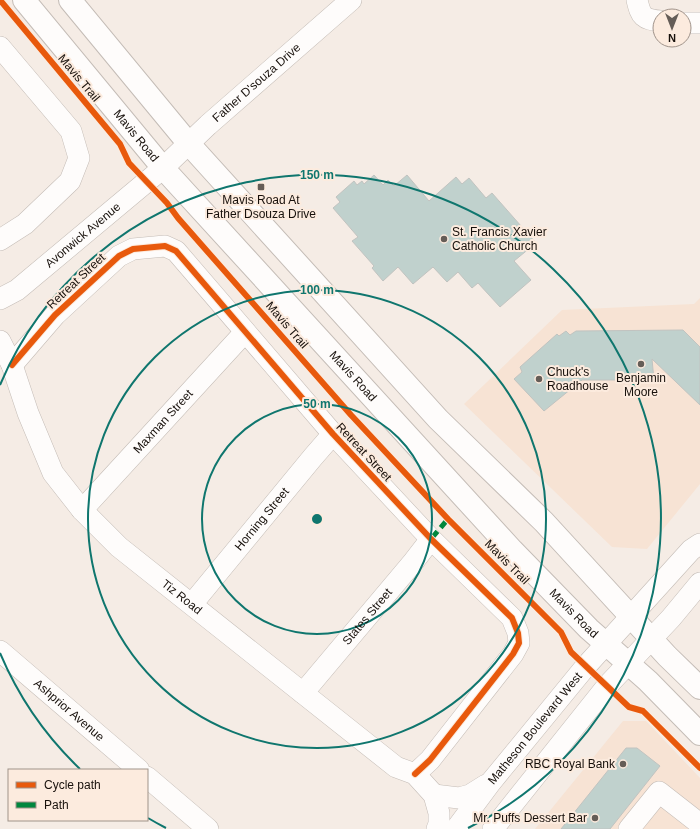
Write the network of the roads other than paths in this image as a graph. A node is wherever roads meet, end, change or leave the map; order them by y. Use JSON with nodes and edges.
{"nodes":[{"id":1,"x":24,"y":0,"type":"edge"},
{"id":2,"x":70,"y":0,"type":"edge"},
{"id":3,"x":351,"y":0,"type":"edge"},
{"id":4,"x":637,"y":0,"type":"edge"},
{"id":5,"x":652,"y":20,"type":"edge"},
{"id":6,"x":0,"y":47,"type":"edge"},
{"id":7,"x":190,"y":144,"type":"junction"},
{"id":8,"x":163,"y":168,"type":"junction"},
{"id":9,"x":0,"y":240,"type":"edge"},
{"id":10,"x":0,"y":299,"type":"edge"},
{"id":11,"x":245,"y":332,"type":"junction"},
{"id":12,"x":0,"y":341,"type":"edge"},
{"id":13,"x":12,"y":365,"type":"junction"},
{"id":14,"x":332,"y":434,"type":"junction"},
{"id":15,"x":82,"y":510,"type":"junction"},
{"id":16,"x":431,"y":539,"type":"junction"},
{"id":17,"x":700,"y":544,"type":"edge"},
{"id":18,"x":700,"y":583,"type":"edge"},
{"id":19,"x":192,"y":604,"type":"junction"},
{"id":20,"x":631,"y":616,"type":"junction"},
{"id":21,"x":652,"y":639,"type":"junction"},
{"id":22,"x":606,"y":644,"type":"junction"},
{"id":23,"x":0,"y":651,"type":"edge"},
{"id":24,"x":628,"y":663,"type":"junction"},
{"id":25,"x":700,"y":688,"type":"edge"},
{"id":26,"x":303,"y":693,"type":"junction"},
{"id":27,"x":700,"y":734,"type":"edge"},
{"id":28,"x":138,"y":769,"type":"edge"},
{"id":29,"x":416,"y":774,"type":"junction"},
{"id":30,"x":148,"y":778,"type":"edge"},
{"id":31,"x":491,"y":782,"type":"junction"},
{"id":32,"x":434,"y":795,"type":"junction"},
{"id":33,"x":700,"y":824,"type":"edge"},
{"id":34,"x":208,"y":829,"type":"edge"},
{"id":35,"x":437,"y":829,"type":"edge"},
{"id":36,"x":456,"y":829,"type":"edge"},
{"id":37,"x":493,"y":829,"type":"edge"},
{"id":38,"x":629,"y":829,"type":"edge"}],
"edges":[{"from":1,"to":8,"type":"main road","name":"Mavis Road"},
{"from":2,"to":7,"type":"main road"},
{"from":3,"to":7,"type":"street","name":"Father D'souza Drive"},
{"from":4,"to":5,"type":"street"},
{"from":6,"to":9,"type":"street"},
{"from":7,"to":8,"type":"street","name":"Father D'souza Drive"},
{"from":7,"to":20,"type":"main road"},
{"from":8,"to":10,"type":"street","name":"Avonwick Avenue"},
{"from":8,"to":22,"type":"main road","name":"Mavis Road"},
{"from":11,"to":13,"type":"street","name":"Retreat Street"},
{"from":11,"to":14,"type":"street","name":"Retreat Street"},
{"from":11,"to":15,"type":"street","name":"Maxman Street"},
{"from":12,"to":13,"type":"street","name":"Tiz Road"},
{"from":13,"to":15,"type":"street","name":"Tiz Road"},
{"from":14,"to":16,"type":"street","name":"Retreat Street"},
{"from":14,"to":19,"type":"street","name":"Horning Street"},
{"from":15,"to":19,"type":"street","name":"Tiz Road"},
{"from":16,"to":26,"type":"street","name":"States Street"},
{"from":16,"to":29,"type":"street","name":"Retreat Street"},
{"from":17,"to":20,"type":"street","name":"Matheson Boulevard West"},
{"from":18,"to":21,"type":"street"},
{"from":19,"to":26,"type":"street","name":"Tiz Road"},
{"from":20,"to":21,"type":"main road"},
{"from":20,"to":22,"type":"street","name":"Matheson Boulevard West"},
{"from":21,"to":24,"type":"street"},
{"from":21,"to":25,"type":"main road"},
{"from":22,"to":24,"type":"main road","name":"Mavis Road"},
{"from":22,"to":31,"type":"street","name":"Matheson Boulevard West"},
{"from":23,"to":28,"type":"street","name":"Ashprior Avenue"},
{"from":24,"to":27,"type":"main road","name":"Mavis Road"},
{"from":24,"to":37,"type":"street"},
{"from":26,"to":29,"type":"street","name":"Tiz Road"},
{"from":29,"to":32,"type":"street"},
{"from":30,"to":34,"type":"street"},
{"from":31,"to":32,"type":"street"},
{"from":31,"to":36,"type":"street","name":"Matheson Boulevard West"},
{"from":32,"to":35,"type":"street"},
{"from":33,"to":38,"type":"street"}]}
